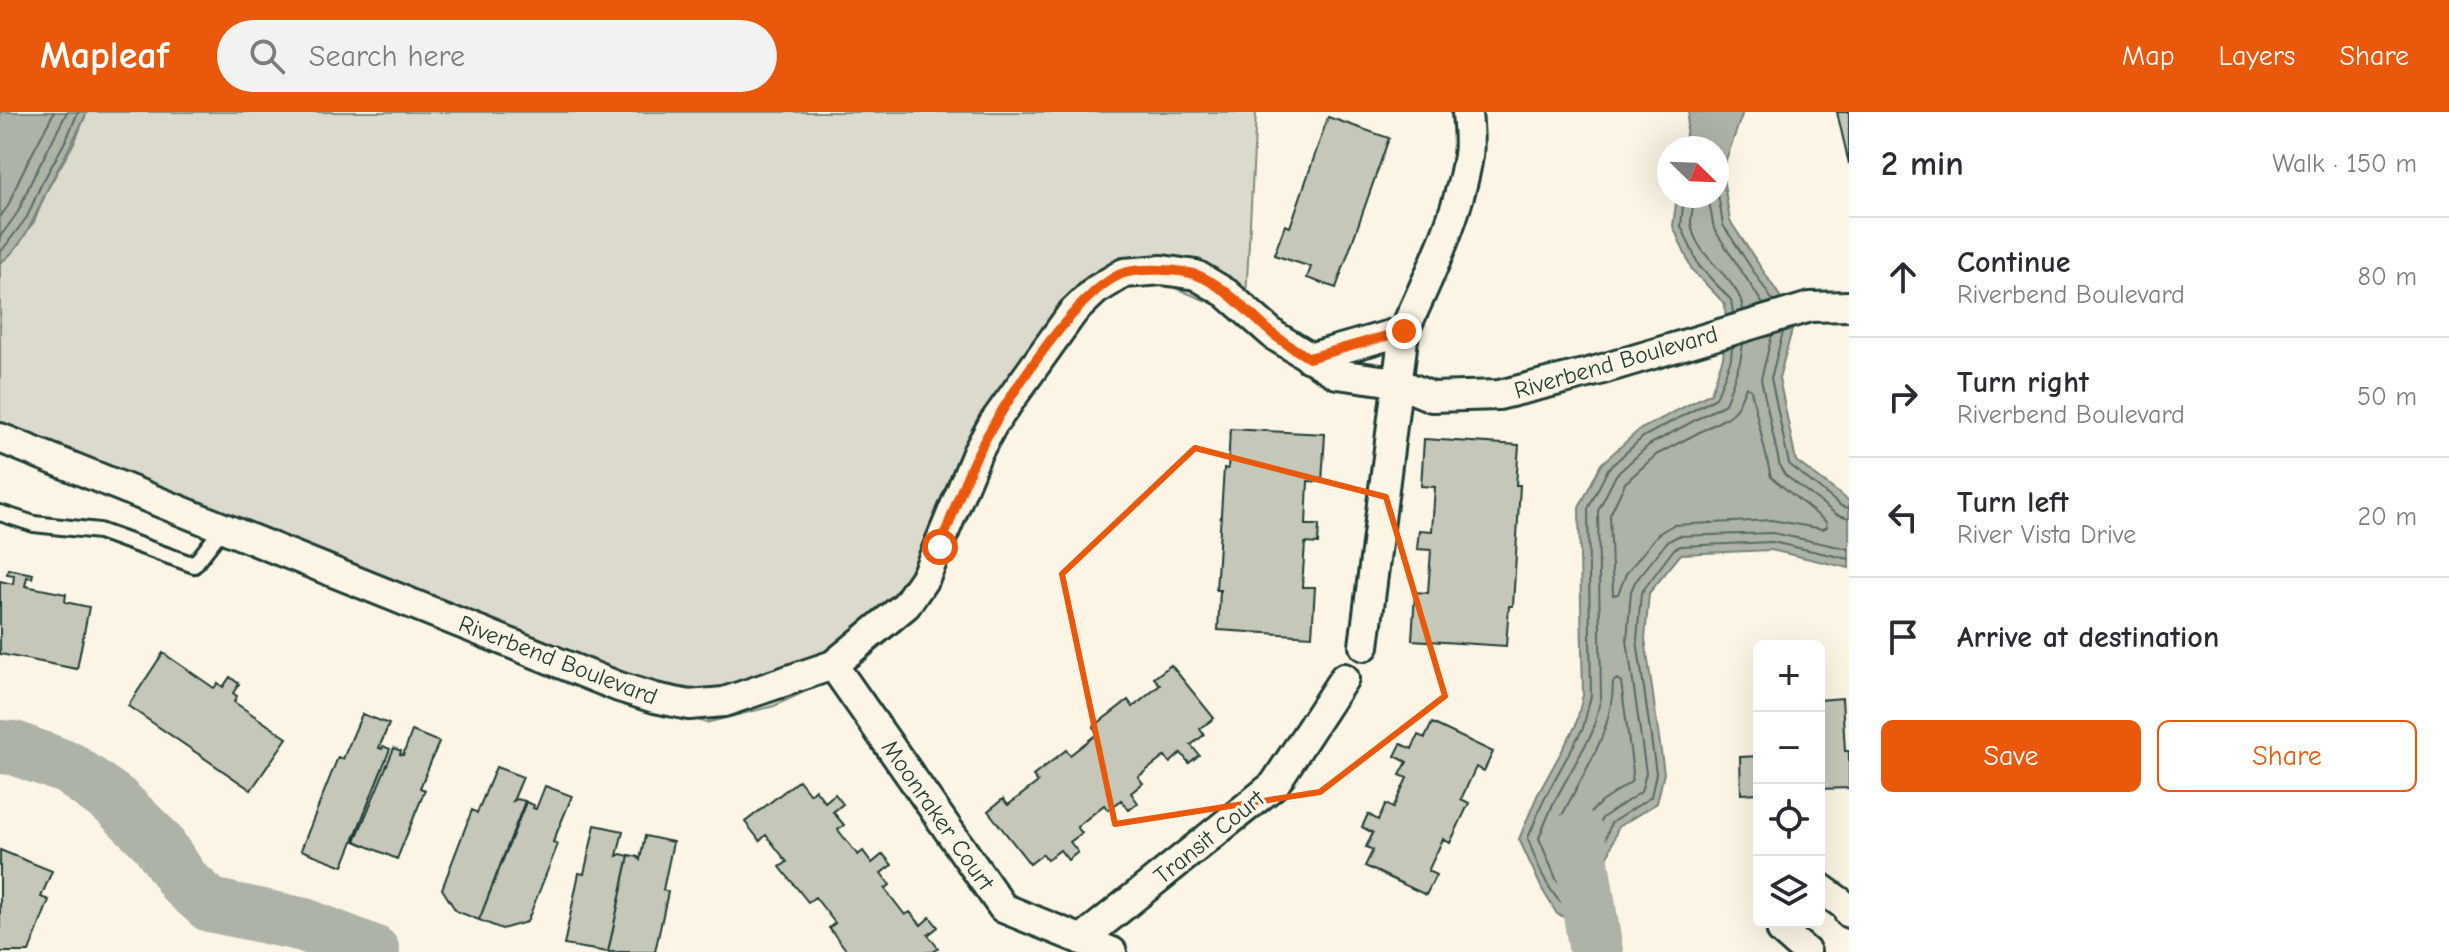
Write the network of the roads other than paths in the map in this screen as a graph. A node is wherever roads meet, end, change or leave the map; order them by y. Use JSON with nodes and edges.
{"nodes":[{"id":1,"x":1467,"y":112,"type":"edge"},
{"id":2,"x":1849,"y":306,"type":"edge"},
{"id":3,"x":1404,"y":331,"type":"junction"},
{"id":4,"x":1309,"y":358,"type":"junction"},
{"id":5,"x":1396,"y":382,"type":"junction"},
{"id":6,"x":0,"y":438,"type":"edge"},
{"id":7,"x":0,"y":513,"type":"edge"},
{"id":8,"x":223,"y":528,"type":"junction"},
{"id":9,"x":1364,"y":646,"type":"dead end"},
{"id":10,"x":833,"y":665,"type":"junction"},
{"id":11,"x":1344,"y":678,"type":"dead end"},
{"id":12,"x":1825,"y":891,"type":"edge"},
{"id":13,"x":1849,"y":913,"type":"edge"},
{"id":14,"x":1783,"y":928,"type":"edge"},
{"id":15,"x":1081,"y":940,"type":"junction"},
{"id":16,"x":1112,"y":952,"type":"edge"},
{"id":17,"x":1806,"y":952,"type":"edge"}],
"edges":[{"from":1,"to":3,"type":"street"},
{"from":2,"to":5,"type":"street","name":"Riverbend Boulevard"},
{"from":3,"to":4,"type":"street"},
{"from":3,"to":5,"type":"street"},
{"from":4,"to":5,"type":"street","name":"Riverbend Boulevard"},
{"from":4,"to":10,"type":"street","name":"Riverbend Boulevard"},
{"from":5,"to":9,"type":"street"},
{"from":6,"to":8,"type":"street","name":"Riverbend Boulevard"},
{"from":7,"to":8,"type":"lane"},
{"from":8,"to":10,"type":"street","name":"Riverbend Boulevard"},
{"from":10,"to":15,"type":"street","name":"Moonraker Court"},
{"from":11,"to":15,"type":"street","name":"Transit Court"},
{"from":12,"to":13,"type":"street"},
{"from":14,"to":17,"type":"street"},
{"from":15,"to":16,"type":"street","name":"Moonraker Court"}]}
